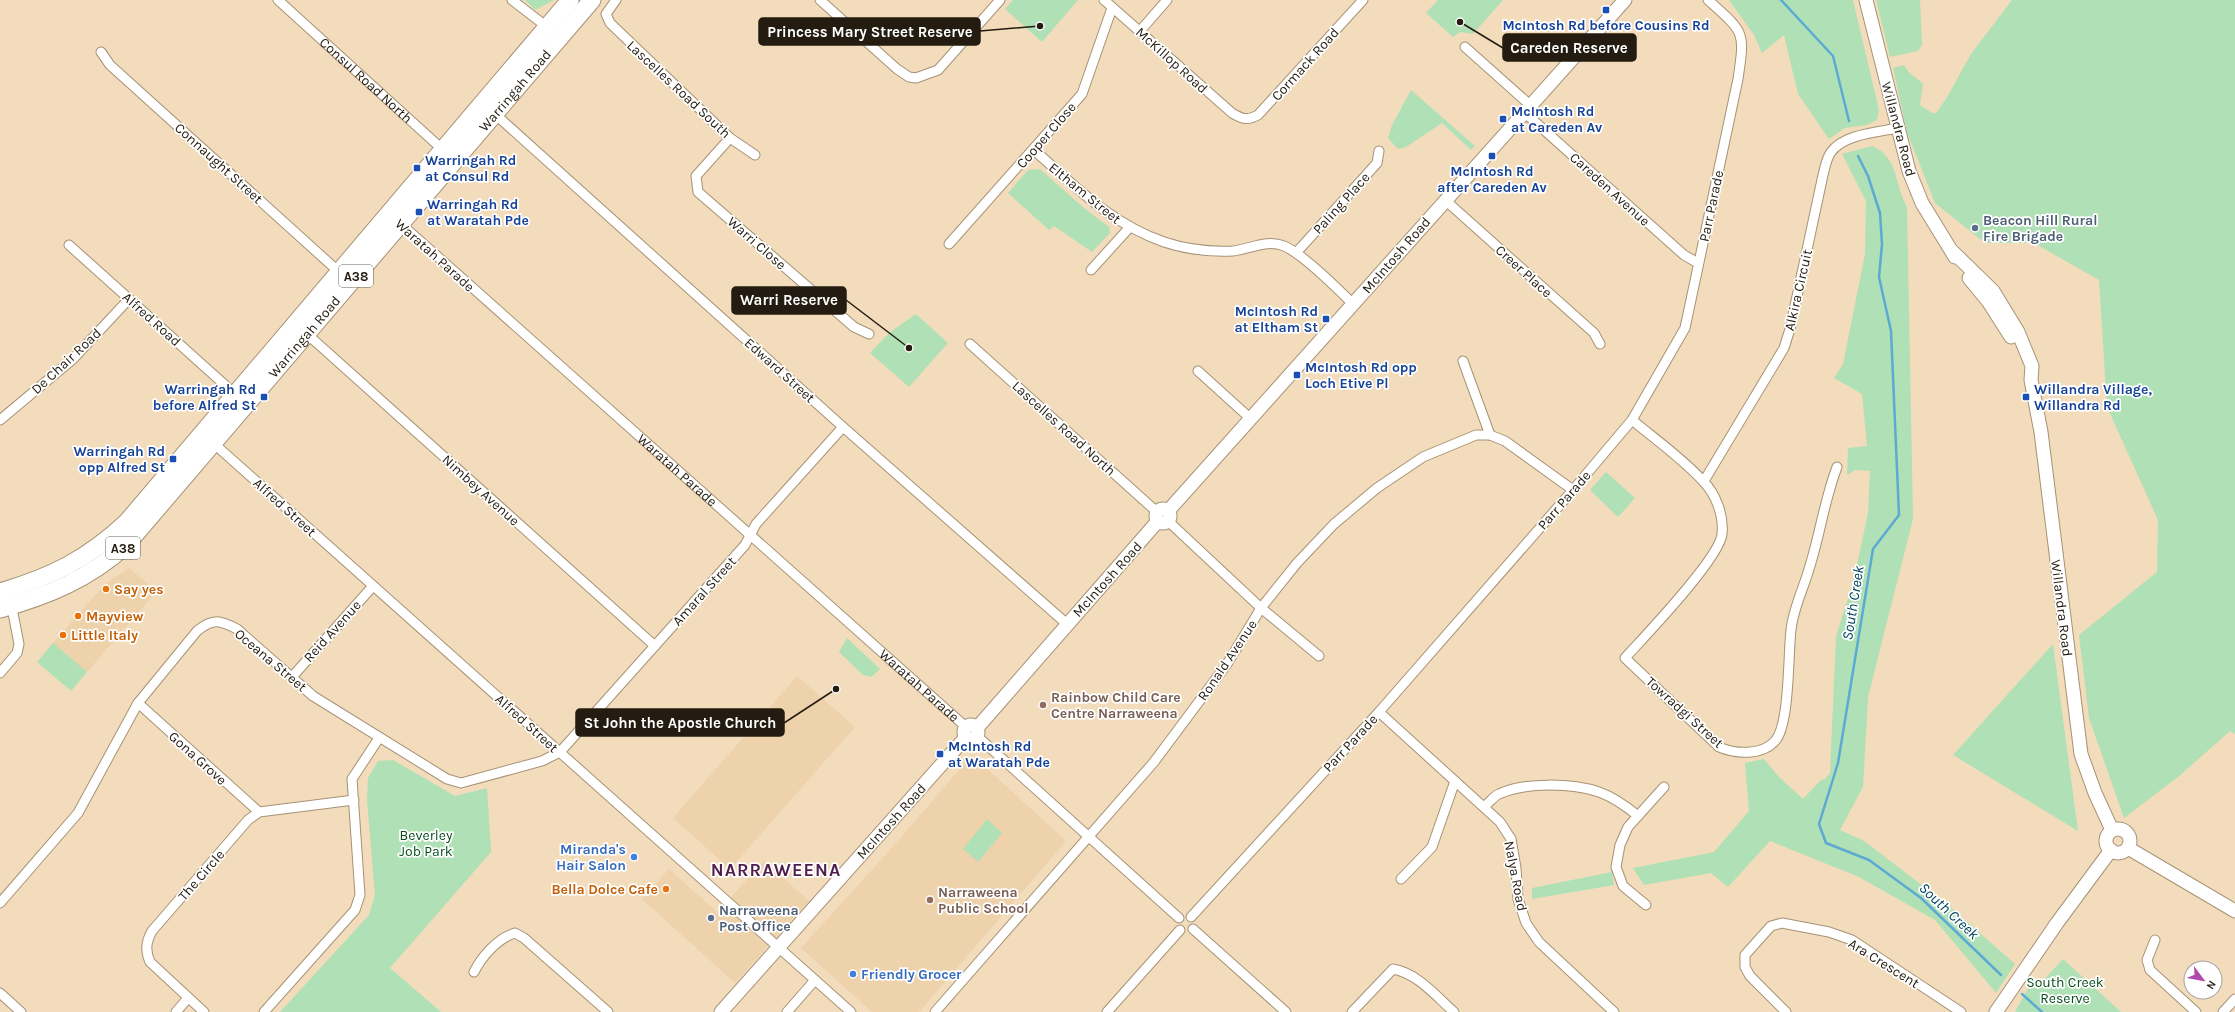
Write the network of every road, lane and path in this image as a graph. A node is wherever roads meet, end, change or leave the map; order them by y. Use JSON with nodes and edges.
{"nodes":[{"id":1,"x":278,"y":0,"type":"edge"},
{"id":2,"x":512,"y":0,"type":"edge"},
{"id":3,"x":570,"y":0,"type":"edge"},
{"id":4,"x":592,"y":0,"type":"edge"},
{"id":5,"x":616,"y":0,"type":"edge"},
{"id":6,"x":820,"y":0,"type":"edge"},
{"id":7,"x":1000,"y":0,"type":"edge"},
{"id":8,"x":1104,"y":0,"type":"edge"},
{"id":9,"x":1167,"y":0,"type":"edge"},
{"id":10,"x":1363,"y":0,"type":"edge"},
{"id":11,"x":1624,"y":0,"type":"edge"},
{"id":12,"x":1708,"y":0,"type":"edge"},
{"id":13,"x":1866,"y":0,"type":"edge"},
{"id":14,"x":1112,"y":8,"type":"junction"},
{"id":15,"x":547,"y":27,"type":"junction"},
{"id":16,"x":1140,"y":31,"type":"junction"},
{"id":17,"x":1465,"y":47,"type":"dead end"},
{"id":18,"x":101,"y":52,"type":"dead end"},
{"id":19,"x":1527,"y":109,"type":"junction"},
{"id":20,"x":495,"y":114,"type":"junction"},
{"id":21,"x":1242,"y":119,"type":"joint"},
{"id":22,"x":1898,"y":128,"type":"junction"},
{"id":23,"x":730,"y":138,"type":"junction"},
{"id":24,"x":442,"y":149,"type":"junction"},
{"id":25,"x":1034,"y":150,"type":"junction"},
{"id":26,"x":1379,"y":151,"type":"dead end"},
{"id":27,"x":755,"y":155,"type":"dead end"},
{"id":28,"x":455,"y":160,"type":"junction"},
{"id":29,"x":1445,"y":200,"type":"junction"},
{"id":30,"x":394,"y":219,"type":"junction"},
{"id":31,"x":1129,"y":228,"type":"junction"},
{"id":32,"x":949,"y":244,"type":"dead end"},
{"id":33,"x":69,"y":245,"type":"dead end"},
{"id":34,"x":1296,"y":253,"type":"junction"},
{"id":35,"x":1698,"y":264,"type":"junction"},
{"id":36,"x":1091,"y":270,"type":"dead end"},
{"id":37,"x":339,"y":272,"type":"junction"},
{"id":38,"x":129,"y":299,"type":"junction"},
{"id":39,"x":1353,"y":304,"type":"junction"},
{"id":40,"x":307,"y":334,"type":"junction"},
{"id":41,"x":869,"y":334,"type":"dead end"},
{"id":42,"x":970,"y":344,"type":"dead end"},
{"id":43,"x":1600,"y":344,"type":"dead end"},
{"id":44,"x":1463,"y":361,"type":"dead end"},
{"id":45,"x":1198,"y":371,"type":"dead end"},
{"id":46,"x":235,"y":394,"type":"junction"},
{"id":47,"x":1251,"y":419,"type":"junction"},
{"id":48,"x":0,"y":420,"type":"edge"},
{"id":49,"x":1632,"y":420,"type":"junction"},
{"id":50,"x":843,"y":427,"type":"junction"},
{"id":51,"x":1490,"y":435,"type":"junction"},
{"id":52,"x":208,"y":438,"type":"junction"},
{"id":53,"x":1837,"y":467,"type":"dead end"},
{"id":54,"x":1704,"y":481,"type":"junction"},
{"id":55,"x":1574,"y":490,"type":"junction"},
{"id":56,"x":1163,"y":516,"type":"junction"},
{"id":57,"x":750,"y":536,"type":"junction"},
{"id":58,"x":373,"y":586,"type":"junction"},
{"id":59,"x":5,"y":599,"type":"edge"},
{"id":60,"x":1261,"y":608,"type":"junction"},
{"id":61,"x":1067,"y":624,"type":"junction"},
{"id":62,"x":655,"y":646,"type":"junction"},
{"id":63,"x":1319,"y":656,"type":"dead end"},
{"id":64,"x":0,"y":674,"type":"edge"},
{"id":65,"x":292,"y":677,"type":"junction"},
{"id":66,"x":138,"y":703,"type":"junction"},
{"id":67,"x":1379,"y":712,"type":"junction"},
{"id":68,"x":971,"y":732,"type":"junction"},
{"id":69,"x":379,"y":738,"type":"junction"},
{"id":70,"x":560,"y":752,"type":"junction"},
{"id":71,"x":1455,"y":781,"type":"junction"},
{"id":72,"x":1664,"y":787,"type":"dead end"},
{"id":73,"x":354,"y":800,"type":"junction"},
{"id":74,"x":1486,"y":806,"type":"junction"},
{"id":75,"x":259,"y":812,"type":"junction"},
{"id":76,"x":1638,"y":816,"type":"junction"},
{"id":77,"x":2112,"y":830,"type":"junction"},
{"id":78,"x":1089,"y":837,"type":"junction"},
{"id":79,"x":2128,"y":848,"type":"junction"},
{"id":80,"x":2111,"y":850,"type":"junction"},
{"id":81,"x":1401,"y":879,"type":"dead end"},
{"id":82,"x":0,"y":903,"type":"edge"},
{"id":83,"x":1646,"y":905,"type":"dead end"},
{"id":84,"x":2235,"y":911,"type":"edge"},
{"id":85,"x":1191,"y":917,"type":"junction"},
{"id":86,"x":1179,"y":918,"type":"junction"},
{"id":87,"x":1193,"y":929,"type":"junction"},
{"id":88,"x":1180,"y":930,"type":"junction"},
{"id":89,"x":2155,"y":940,"type":"dead end"},
{"id":90,"x":779,"y":947,"type":"junction"},
{"id":91,"x":474,"y":972,"type":"dead end"},
{"id":92,"x":815,"y":980,"type":"junction"},
{"id":93,"x":0,"y":993,"type":"edge"},
{"id":94,"x":188,"y":998,"type":"junction"},
{"id":95,"x":2235,"y":999,"type":"edge"},
{"id":96,"x":21,"y":1012,"type":"edge"},
{"id":97,"x":176,"y":1012,"type":"edge"},
{"id":98,"x":204,"y":1012,"type":"edge"},
{"id":99,"x":264,"y":1012,"type":"edge"},
{"id":100,"x":608,"y":1012,"type":"edge"},
{"id":101,"x":721,"y":1012,"type":"edge"},
{"id":102,"x":787,"y":1012,"type":"edge"},
{"id":103,"x":851,"y":1012,"type":"edge"},
{"id":104,"x":935,"y":1012,"type":"edge"},
{"id":105,"x":1108,"y":1012,"type":"edge"},
{"id":106,"x":1286,"y":1012,"type":"edge"},
{"id":107,"x":1352,"y":1012,"type":"edge"},
{"id":108,"x":1454,"y":1012,"type":"edge"},
{"id":109,"x":1614,"y":1012,"type":"edge"},
{"id":110,"x":1786,"y":1012,"type":"edge"},
{"id":111,"x":1961,"y":1012,"type":"edge"},
{"id":112,"x":1996,"y":1012,"type":"edge"},
{"id":113,"x":2196,"y":1012,"type":"edge"},
{"id":114,"x":2223,"y":1012,"type":"edge"}],
"edges":[{"from":1,"to":24,"type":"street","name":"Consul Road North"},
{"from":2,"to":15,"type":"street"},
{"from":3,"to":15,"type":"highway","name":"Warringah Road","number":"A38"},
{"from":4,"to":20,"type":"highway","name":"Warringah Road","number":"A38"},
{"from":5,"to":23,"type":"street","name":"Lascelles Road South"},
{"from":6,"to":7,"type":"street"},
{"from":8,"to":14,"type":"street","name":"McKillop Road"},
{"from":9,"to":16,"type":"street"},
{"from":10,"to":21,"type":"street","name":"Cormack Road"},
{"from":11,"to":19,"type":"street","name":"McIntosh Road"},
{"from":12,"to":35,"type":"street","name":"Parr Parade"},
{"from":13,"to":22,"type":"street","name":"Willandra Road"},
{"from":14,"to":16,"type":"street","name":"McKillop Road"},
{"from":14,"to":25,"type":"street","name":"Cooper Close"},
{"from":15,"to":24,"type":"highway","name":"Warringah Road","number":"A38"},
{"from":16,"to":21,"type":"street","name":"McKillop Road"},
{"from":17,"to":19,"type":"street","name":"Careden Avenue"},
{"from":18,"to":37,"type":"street","name":"Connaught Street"},
{"from":19,"to":29,"type":"street","name":"McIntosh Road"},
{"from":19,"to":35,"type":"street","name":"Careden Avenue"},
{"from":20,"to":28,"type":"highway","name":"Warringah Road","number":"A38"},
{"from":20,"to":50,"type":"street","name":"Edward Street"},
{"from":22,"to":54,"type":"street","name":"Alkira Circuit"},
{"from":22,"to":77,"type":"street","name":"Willandra Road"},
{"from":23,"to":27,"type":"street","name":"Lascelles Road South"},
{"from":23,"to":41,"type":"street","name":"Warri Close"},
{"from":24,"to":28,"type":"highway","name":"Consul Road North"},
{"from":24,"to":30,"type":"highway","name":"Warringah Road","number":"A38"},
{"from":25,"to":31,"type":"street","name":"Eltham Street"},
{"from":25,"to":32,"type":"street","name":"Cooper Close"},
{"from":26,"to":34,"type":"street","name":"Paling Place"},
{"from":28,"to":30,"type":"highway","name":"Warringah Road","number":"A38"},
{"from":29,"to":39,"type":"street","name":"McIntosh Road"},
{"from":29,"to":43,"type":"street","name":"Creer Place"},
{"from":30,"to":37,"type":"highway","name":"Warringah Road","number":"A38"},
{"from":30,"to":40,"type":"highway","name":"Warringah Road","number":"A38"},
{"from":30,"to":57,"type":"street","name":"Waratah Parade"},
{"from":31,"to":34,"type":"street","name":"Eltham Street"},
{"from":31,"to":36,"type":"street"},
{"from":33,"to":38,"type":"street","name":"Alfred Road"},
{"from":34,"to":39,"type":"street","name":"Eltham Street"},
{"from":35,"to":49,"type":"street","name":"Parr Parade"},
{"from":37,"to":46,"type":"highway","name":"Warringah Road","number":"A38"},
{"from":38,"to":46,"type":"street","name":"Alfred Road"},
{"from":38,"to":48,"type":"street","name":"De Chair Road"},
{"from":39,"to":47,"type":"street","name":"McIntosh Road"},
{"from":40,"to":52,"type":"highway","name":"Warringah Road","number":"A38"},
{"from":40,"to":62,"type":"street","name":"Nimbey Avenue"},
{"from":42,"to":56,"type":"street","name":"Lascelles Road North"},
{"from":44,"to":51,"type":"street"},
{"from":45,"to":47,"type":"street"},
{"from":46,"to":52,"type":"highway","name":"Warringah Road","number":"A38"},
{"from":47,"to":56,"type":"street","name":"McIntosh Road"},
{"from":49,"to":54,"type":"street","name":"Towradgi Street"},
{"from":49,"to":55,"type":"street","name":"Parr Parade"},
{"from":50,"to":57,"type":"street","name":"Amaral Street"},
{"from":50,"to":61,"type":"street","name":"Edward Street"},
{"from":51,"to":55,"type":"street"},
{"from":51,"to":60,"type":"street","name":"Ronald Avenue"},
{"from":52,"to":58,"type":"street","name":"Alfred Street"},
{"from":52,"to":59,"type":"highway","name":"Warringah Road","number":"A38"},
{"from":53,"to":54,"type":"street","name":"Towradgi Street"},
{"from":55,"to":67,"type":"street","name":"Parr Parade"},
{"from":56,"to":60,"type":"street","name":"Lascelles Road North"},
{"from":56,"to":61,"type":"street","name":"McIntosh Road"},
{"from":57,"to":62,"type":"street","name":"Amaral Street"},
{"from":57,"to":68,"type":"street","name":"Waratah Parade"},
{"from":58,"to":65,"type":"street","name":"Reid Avenue"},
{"from":58,"to":70,"type":"street","name":"Alfred Street"},
{"from":59,"to":64,"type":"street"},
{"from":60,"to":63,"type":"street","name":"Lascelles Road North"},
{"from":60,"to":78,"type":"street","name":"Ronald Avenue"},
{"from":61,"to":68,"type":"street","name":"McIntosh Road"},
{"from":62,"to":70,"type":"street","name":"Amaral Street"},
{"from":65,"to":66,"type":"street","name":"Oceana Street"},
{"from":65,"to":69,"type":"street","name":"Oceana Street"},
{"from":66,"to":75,"type":"street","name":"Gona Grove"},
{"from":66,"to":82,"type":"street","name":"Oceana Street"},
{"from":67,"to":71,"type":"street","name":"Nalya Road"},
{"from":67,"to":85,"type":"street","name":"Parr Parade"},
{"from":68,"to":78,"type":"street","name":"Waratah Parade"},
{"from":68,"to":90,"type":"street","name":"McIntosh Road"},
{"from":69,"to":70,"type":"street","name":"Oceana Street"},
{"from":69,"to":73,"type":"street"},
{"from":70,"to":90,"type":"street","name":"Alfred Street"},
{"from":71,"to":74,"type":"street","name":"Nalya Road"},
{"from":71,"to":81,"type":"street"},
{"from":72,"to":76,"type":"street"},
{"from":73,"to":75,"type":"street"},
{"from":73,"to":99,"type":"street"},
{"from":74,"to":76,"type":"street"},
{"from":74,"to":109,"type":"street","name":"Nalya Road"},
{"from":75,"to":94,"type":"street","name":"The Circle"},
{"from":76,"to":83,"type":"street"},
{"from":77,"to":79,"type":"street"},
{"from":77,"to":80,"type":"street"},
{"from":78,"to":86,"type":"street","name":"Waratah Parade"},
{"from":78,"to":104,"type":"street","name":"Ronald Avenue"},
{"from":79,"to":80,"type":"street"},
{"from":79,"to":84,"type":"street"},
{"from":80,"to":112,"type":"street"},
{"from":85,"to":86,"type":"street"},
{"from":85,"to":87,"type":"street"},
{"from":86,"to":88,"type":"street"},
{"from":87,"to":88,"type":"street"},
{"from":87,"to":106,"type":"street"},
{"from":88,"to":105,"type":"street"},
{"from":89,"to":113,"type":"street"},
{"from":90,"to":92,"type":"street","name":"Alfred Street"},
{"from":90,"to":101,"type":"street","name":"McIntosh Road"},
{"from":91,"to":100,"type":"street"},
{"from":92,"to":102,"type":"street"},
{"from":92,"to":103,"type":"street","name":"Alfred Street"},
{"from":93,"to":96,"type":"street"},
{"from":94,"to":97,"type":"street"},
{"from":94,"to":98,"type":"street","name":"The Circle"},
{"from":95,"to":114,"type":"street"},
{"from":107,"to":108,"type":"street"},
{"from":110,"to":111,"type":"street","name":"Ara Crescent"}]}
